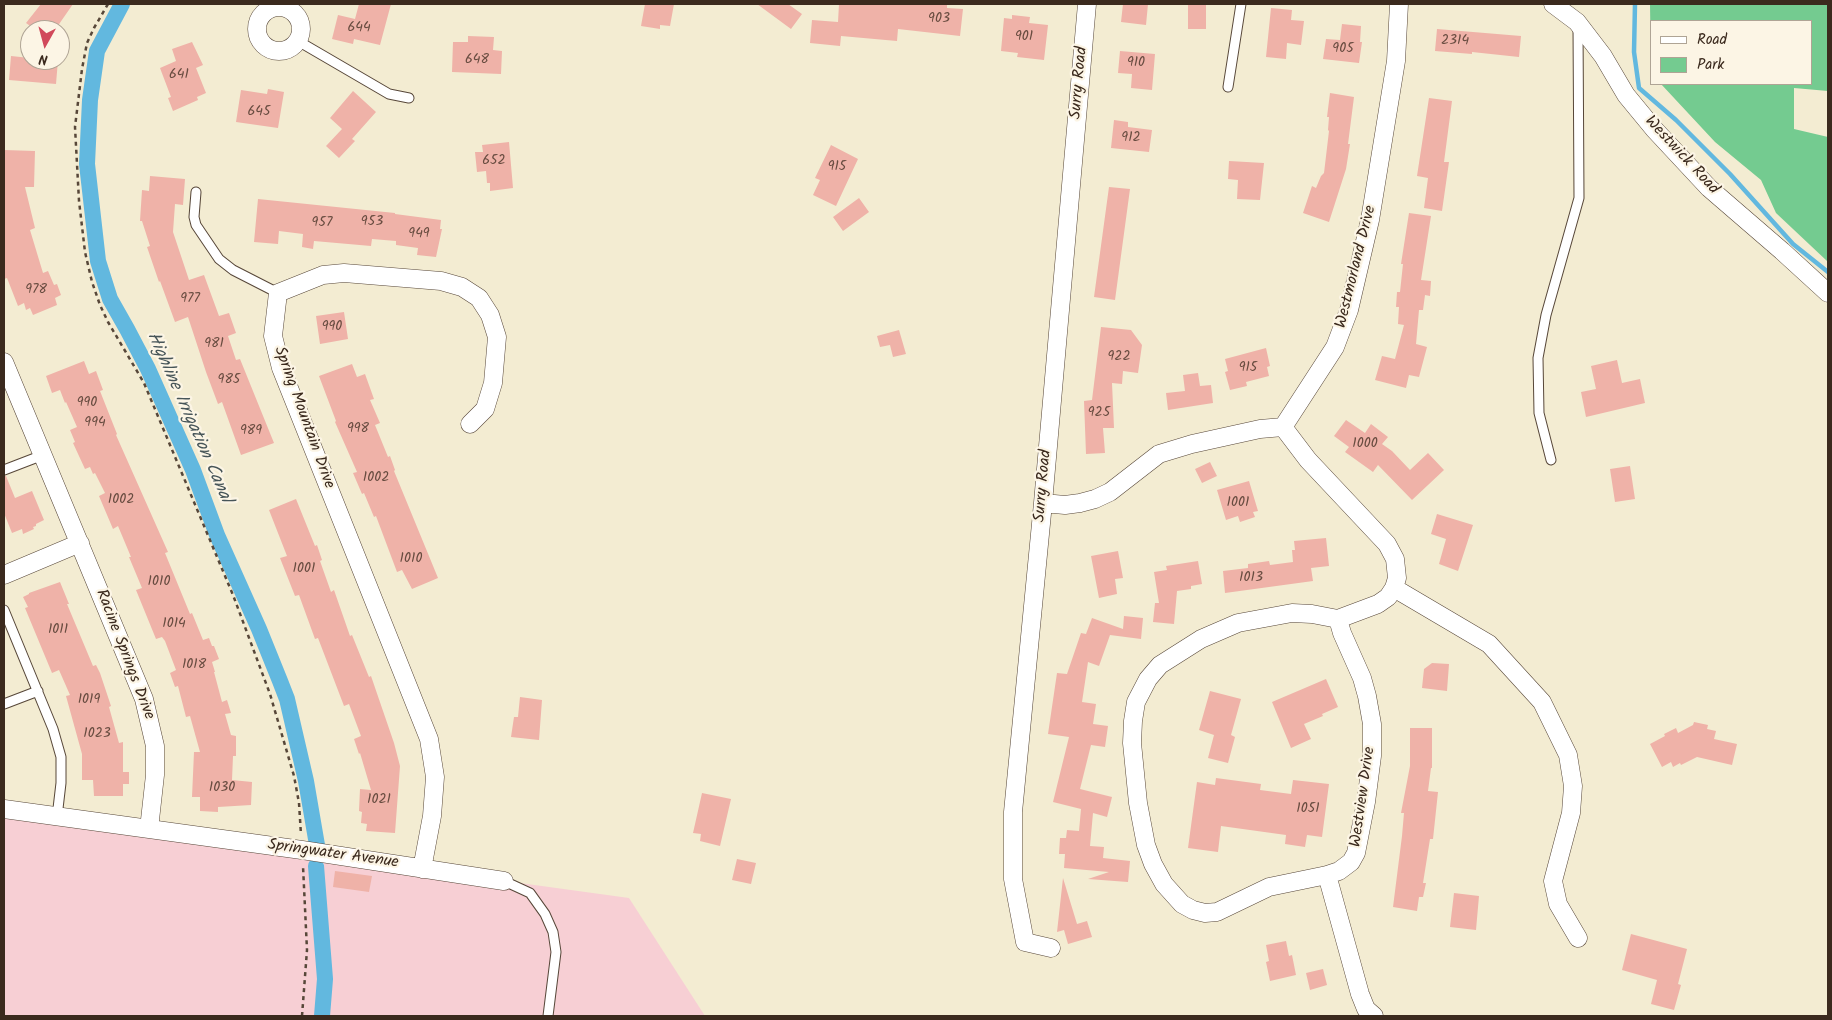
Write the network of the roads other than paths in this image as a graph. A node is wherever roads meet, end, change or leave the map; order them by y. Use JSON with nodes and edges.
{"nodes":[{"id":1,"x":1087,"y":4,"type":"edge"},
{"id":2,"x":1241,"y":4,"type":"edge"},
{"id":3,"x":1399,"y":4,"type":"edge"},
{"id":4,"x":1553,"y":4,"type":"edge"},
{"id":5,"x":278,"y":5,"type":"edge"},
{"id":6,"x":1578,"y":22,"type":"junction"},
{"id":7,"x":298,"y":41,"type":"junction"},
{"id":8,"x":1228,"y":87,"type":"dead end"},
{"id":9,"x":409,"y":98,"type":"dead end"},
{"id":10,"x":196,"y":192,"type":"dead end"},
{"id":11,"x":278,"y":293,"type":"junction"},
{"id":12,"x":1828,"y":293,"type":"edge"},
{"id":13,"x":4,"y":362,"type":"edge"},
{"id":14,"x":470,"y":424,"type":"dead end"},
{"id":15,"x":1283,"y":427,"type":"junction"},
{"id":16,"x":43,"y":455,"type":"junction"},
{"id":17,"x":1551,"y":460,"type":"dead end"},
{"id":18,"x":4,"y":470,"type":"edge"},
{"id":19,"x":1042,"y":503,"type":"junction"},
{"id":20,"x":80,"y":544,"type":"junction"},
{"id":21,"x":4,"y":575,"type":"edge"},
{"id":22,"x":1394,"y":588,"type":"junction"},
{"id":23,"x":4,"y":610,"type":"edge"},
{"id":24,"x":1338,"y":619,"type":"junction"},
{"id":25,"x":38,"y":691,"type":"junction"},
{"id":26,"x":4,"y":704,"type":"edge"},
{"id":27,"x":4,"y":809,"type":"edge"},
{"id":28,"x":57,"y":817,"type":"junction"},
{"id":29,"x":149,"y":829,"type":"junction"},
{"id":30,"x":422,"y":869,"type":"junction"},
{"id":31,"x":1327,"y":875,"type":"junction"},
{"id":32,"x":504,"y":881,"type":"joint"},
{"id":33,"x":1578,"y":938,"type":"dead end"},
{"id":34,"x":1051,"y":948,"type":"dead end"},
{"id":35,"x":548,"y":1016,"type":"edge"},
{"id":36,"x":1374,"y":1016,"type":"edge"}],
"edges":[{"from":1,"to":19,"type":"street","name":"Surry Road"},
{"from":2,"to":8,"type":"lane"},
{"from":3,"to":15,"type":"street","name":"Westmorland Drive"},
{"from":4,"to":6,"type":"street","name":"Westwick Road"},
{"from":5,"to":7,"type":"street"},
{"from":5,"to":7,"type":"street"},
{"from":6,"to":12,"type":"street","name":"Westwick Road"},
{"from":6,"to":17,"type":"lane"},
{"from":7,"to":9,"type":"lane"},
{"from":10,"to":11,"type":"lane"},
{"from":11,"to":14,"type":"street"},
{"from":11,"to":30,"type":"street","name":"Spring Mountain Drive"},
{"from":13,"to":16,"type":"street","name":"Racine Springs Drive"},
{"from":15,"to":19,"type":"street"},
{"from":15,"to":22,"type":"street"},
{"from":16,"to":18,"type":"lane"},
{"from":16,"to":20,"type":"street","name":"Racine Springs Drive"},
{"from":19,"to":34,"type":"street","name":"Surry Road"},
{"from":20,"to":21,"type":"street"},
{"from":20,"to":29,"type":"street","name":"Racine Springs Drive"},
{"from":22,"to":24,"type":"street"},
{"from":22,"to":33,"type":"street"},
{"from":23,"to":25,"type":"lane"},
{"from":24,"to":31,"type":"street","name":"Westview Drive"},
{"from":24,"to":31,"type":"street","name":"Westview Drive"},
{"from":25,"to":26,"type":"lane"},
{"from":25,"to":28,"type":"lane"},
{"from":27,"to":28,"type":"street","name":"Springwater Avenue"},
{"from":28,"to":29,"type":"street","name":"Springwater Avenue"},
{"from":29,"to":30,"type":"street","name":"Springwater Avenue"},
{"from":30,"to":32,"type":"street","name":"Springwater Avenue"},
{"from":31,"to":36,"type":"street"},
{"from":32,"to":35,"type":"lane","name":"Springwater Avenue"}]}
